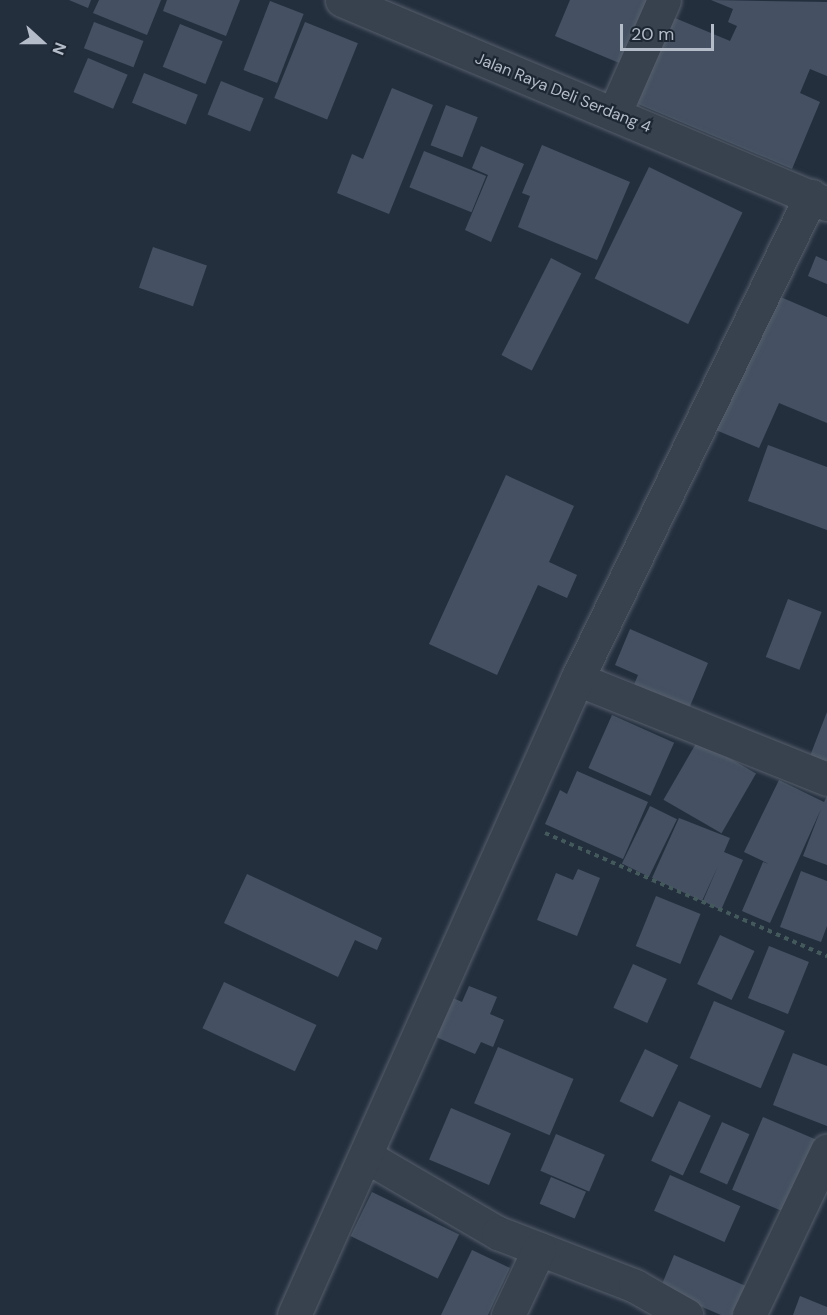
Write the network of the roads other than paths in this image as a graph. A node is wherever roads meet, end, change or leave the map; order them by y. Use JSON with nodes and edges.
{"nodes":[{"id":1,"x":342,"y":0,"type":"edge"},
{"id":2,"x":664,"y":0,"type":"edge"},
{"id":3,"x":392,"y":10,"type":"edge"},
{"id":4,"x":614,"y":114,"type":"junction"},
{"id":5,"x":807,"y":194,"type":"edge"},
{"id":6,"x":577,"y":679,"type":"junction"},
{"id":7,"x":827,"y":779,"type":"edge"},
{"id":8,"x":827,"y":1151,"type":"edge"},
{"id":9,"x":366,"y":1156,"type":"junction"},
{"id":10,"x":539,"y":1249,"type":"junction"},
{"id":11,"x":294,"y":1315,"type":"edge"},
{"id":12,"x":508,"y":1315,"type":"edge"},
{"id":13,"x":686,"y":1315,"type":"edge"},
{"id":14,"x":749,"y":1315,"type":"edge"}],
"edges":[{"from":1,"to":3,"type":"street","name":"Jalan Raya Deli Serdang 4"},
{"from":2,"to":4,"type":"street"},
{"from":3,"to":4,"type":"street","name":"Jalan Raya Deli Serdang 4"},
{"from":4,"to":5,"type":"street","name":"Jalan Raya Deli Serdang 4"},
{"from":5,"to":6,"type":"street"},
{"from":6,"to":7,"type":"street"},
{"from":6,"to":9,"type":"street"},
{"from":8,"to":14,"type":"street"},
{"from":9,"to":10,"type":"street"},
{"from":9,"to":11,"type":"street"},
{"from":10,"to":12,"type":"street"},
{"from":10,"to":13,"type":"street"}]}
